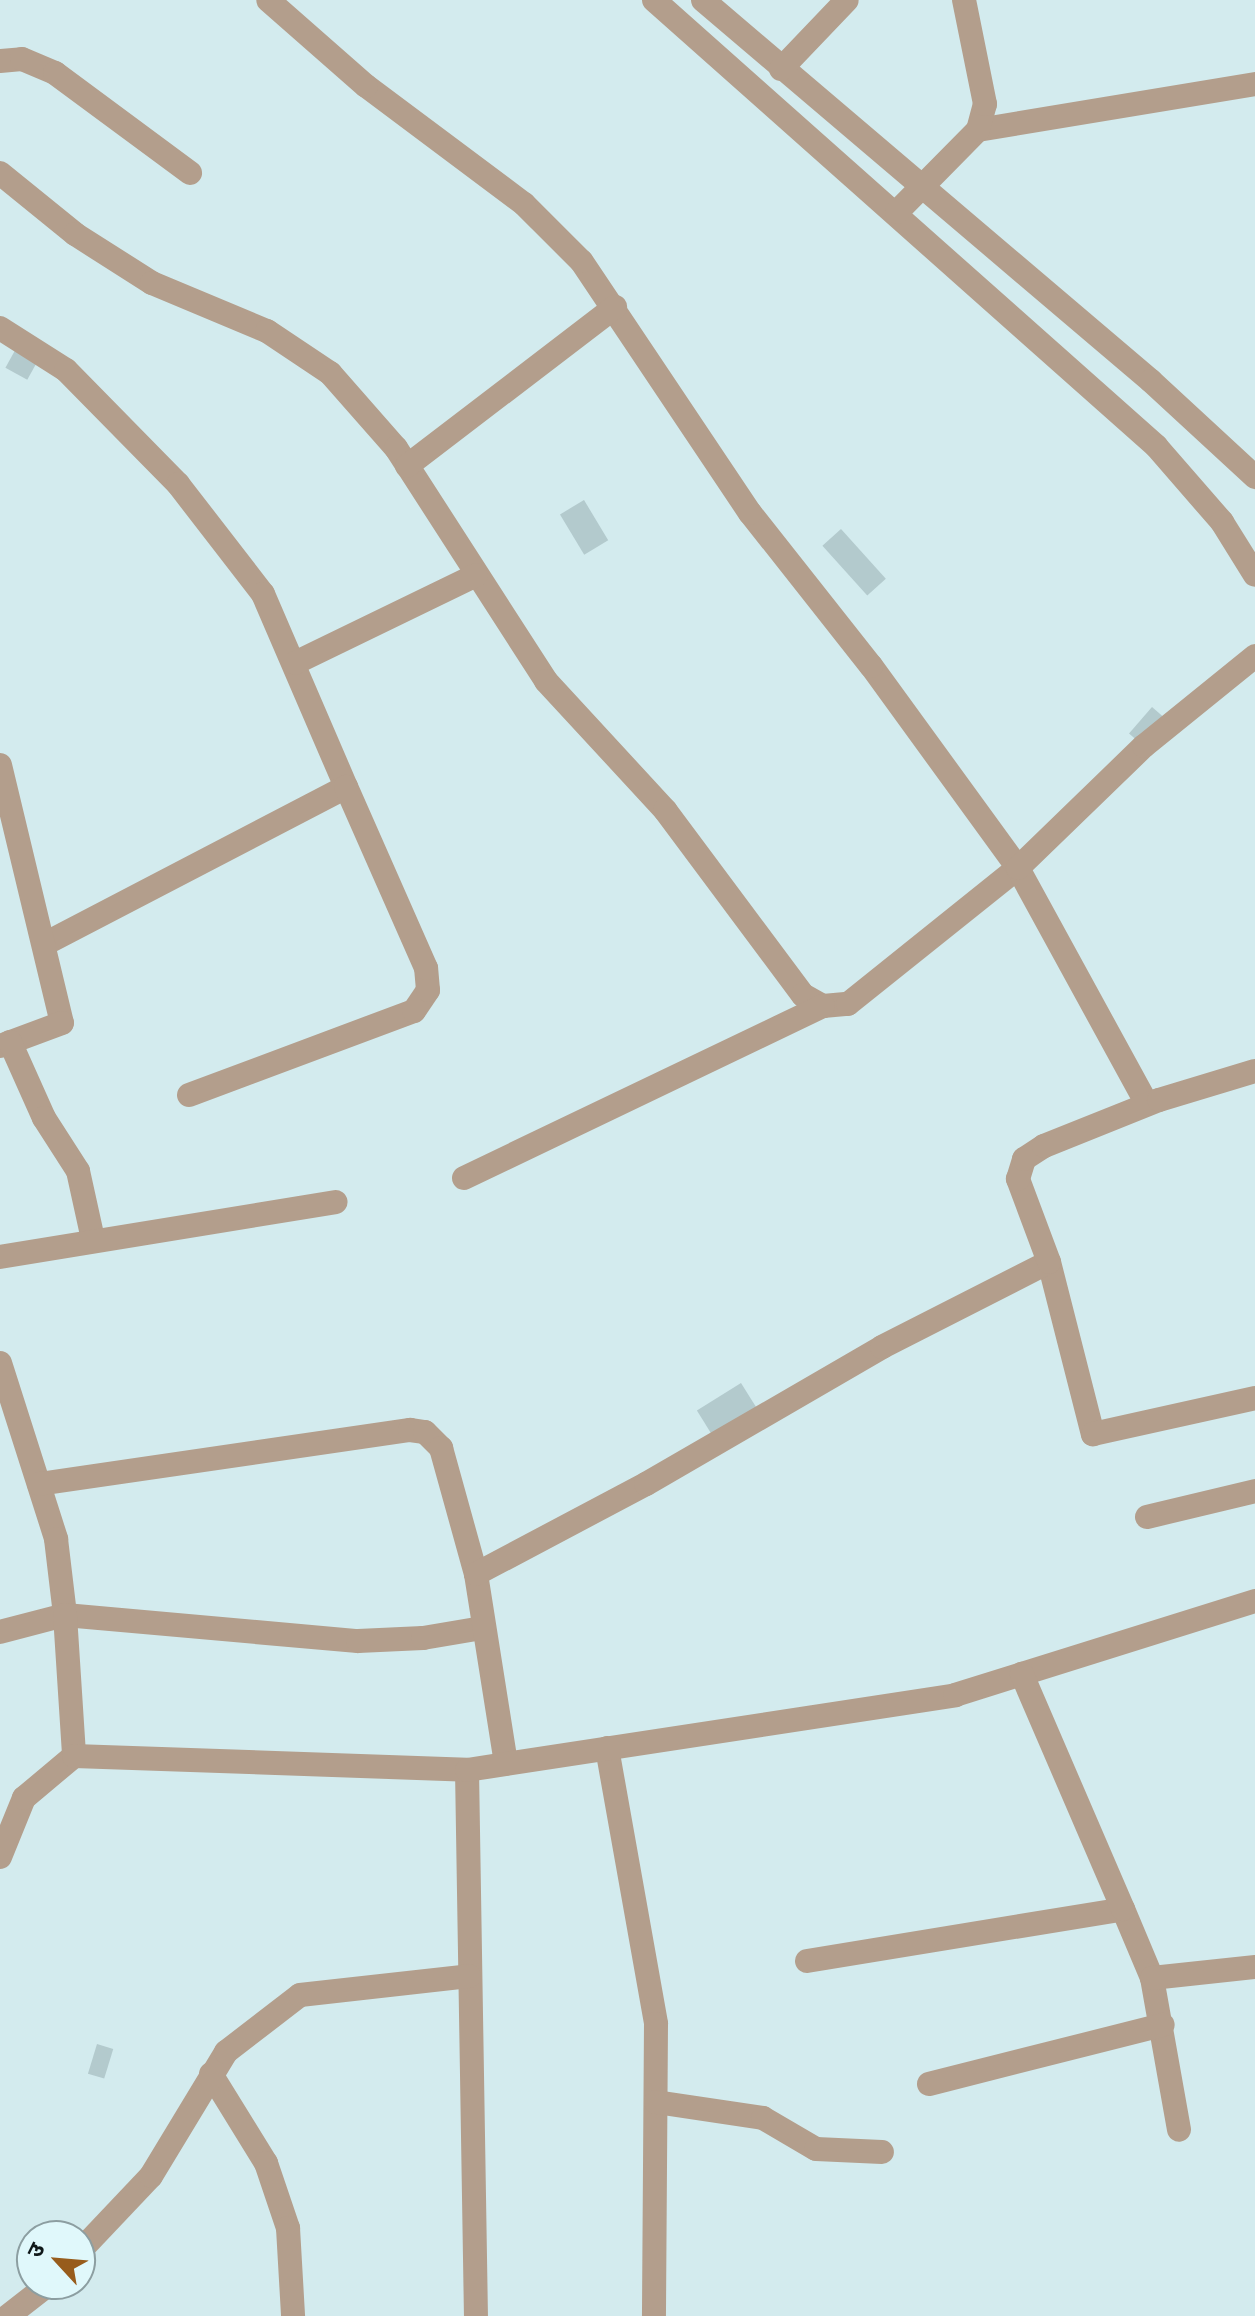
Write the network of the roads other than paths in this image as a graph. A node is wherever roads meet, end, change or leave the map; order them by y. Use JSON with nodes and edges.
{"nodes":[{"id":1,"x":268,"y":0,"type":"edge"},
{"id":2,"x":654,"y":0,"type":"edge"},
{"id":3,"x":703,"y":0,"type":"edge"},
{"id":4,"x":847,"y":0,"type":"edge"},
{"id":5,"x":964,"y":0,"type":"edge"},
{"id":6,"x":0,"y":61,"type":"edge"},
{"id":7,"x":781,"y":69,"type":"junction"},
{"id":8,"x":1255,"y":84,"type":"edge"},
{"id":9,"x":978,"y":130,"type":"junction"},
{"id":10,"x":0,"y":173,"type":"edge"},
{"id":11,"x":190,"y":173,"type":"dead end"},
{"id":12,"x":923,"y":185,"type":"junction"},
{"id":13,"x":897,"y":212,"type":"junction"},
{"id":14,"x":615,"y":307,"type":"junction"},
{"id":15,"x":0,"y":328,"type":"edge"},
{"id":16,"x":407,"y":466,"type":"junction"},
{"id":17,"x":1255,"y":477,"type":"edge"},
{"id":18,"x":476,"y":575,"type":"junction"},
{"id":19,"x":1255,"y":575,"type":"edge"},
{"id":20,"x":1255,"y":656,"type":"edge"},
{"id":21,"x":295,"y":663,"type":"junction"},
{"id":22,"x":0,"y":765,"type":"edge"},
{"id":23,"x":346,"y":787,"type":"junction"},
{"id":24,"x":1018,"y":868,"type":"junction"},
{"id":25,"x":45,"y":944,"type":"junction"},
{"id":26,"x":823,"y":1006,"type":"junction"},
{"id":27,"x":5,"y":1044,"type":"edge"},
{"id":28,"x":1255,"y":1071,"type":"edge"},
{"id":29,"x":189,"y":1095,"type":"dead end"},
{"id":30,"x":1147,"y":1104,"type":"junction"},
{"id":31,"x":464,"y":1178,"type":"dead end"},
{"id":32,"x":336,"y":1202,"type":"dead end"},
{"id":33,"x":93,"y":1239,"type":"junction"},
{"id":34,"x":0,"y":1257,"type":"edge"},
{"id":35,"x":1049,"y":1262,"type":"junction"},
{"id":36,"x":0,"y":1363,"type":"edge"},
{"id":37,"x":1255,"y":1398,"type":"edge"},
{"id":38,"x":39,"y":1484,"type":"junction"},
{"id":39,"x":1255,"y":1491,"type":"edge"},
{"id":40,"x":1147,"y":1517,"type":"dead end"},
{"id":41,"x":476,"y":1574,"type":"junction"},
{"id":42,"x":1255,"y":1601,"type":"edge"},
{"id":43,"x":65,"y":1615,"type":"junction"},
{"id":44,"x":482,"y":1628,"type":"junction"},
{"id":45,"x":0,"y":1632,"type":"edge"},
{"id":46,"x":1022,"y":1674,"type":"junction"},
{"id":47,"x":607,"y":1748,"type":"junction"},
{"id":48,"x":74,"y":1756,"type":"junction"},
{"id":49,"x":506,"y":1764,"type":"junction"},
{"id":50,"x":467,"y":1770,"type":"junction"},
{"id":51,"x":0,"y":1857,"type":"edge"},
{"id":52,"x":1123,"y":1909,"type":"junction"},
{"id":53,"x":807,"y":1961,"type":"dead end"},
{"id":54,"x":1255,"y":1967,"type":"edge"},
{"id":55,"x":469,"y":1976,"type":"junction"},
{"id":56,"x":1152,"y":1978,"type":"junction"},
{"id":57,"x":1163,"y":2025,"type":"junction"},
{"id":58,"x":211,"y":2074,"type":"junction"},
{"id":59,"x":929,"y":2084,"type":"dead end"},
{"id":60,"x":656,"y":2102,"type":"junction"},
{"id":61,"x":1179,"y":2130,"type":"dead end"},
{"id":62,"x":882,"y":2152,"type":"dead end"},
{"id":63,"x":96,"y":2234,"type":"edge"},
{"id":64,"x":28,"y":2300,"type":"edge"},
{"id":65,"x":8,"y":2316,"type":"edge"},
{"id":66,"x":293,"y":2316,"type":"edge"},
{"id":67,"x":476,"y":2316,"type":"edge"},
{"id":68,"x":654,"y":2316,"type":"edge"}],
"edges":[{"from":1,"to":14,"type":"street"},
{"from":2,"to":13,"type":"street"},
{"from":3,"to":7,"type":"street"},
{"from":4,"to":7,"type":"street"},
{"from":5,"to":9,"type":"street"},
{"from":6,"to":11,"type":"street"},
{"from":7,"to":12,"type":"street"},
{"from":8,"to":9,"type":"street"},
{"from":9,"to":12,"type":"street"},
{"from":10,"to":16,"type":"street"},
{"from":12,"to":13,"type":"street"},
{"from":12,"to":17,"type":"street"},
{"from":13,"to":19,"type":"street"},
{"from":14,"to":16,"type":"street"},
{"from":14,"to":24,"type":"street"},
{"from":15,"to":21,"type":"street"},
{"from":16,"to":18,"type":"street"},
{"from":18,"to":21,"type":"street"},
{"from":18,"to":26,"type":"street"},
{"from":20,"to":24,"type":"street"},
{"from":21,"to":23,"type":"street"},
{"from":22,"to":25,"type":"street"},
{"from":23,"to":25,"type":"street"},
{"from":23,"to":29,"type":"street"},
{"from":24,"to":26,"type":"street"},
{"from":24,"to":30,"type":"street"},
{"from":25,"to":27,"type":"street"},
{"from":26,"to":31,"type":"street"},
{"from":27,"to":33,"type":"street"},
{"from":28,"to":30,"type":"street"},
{"from":30,"to":35,"type":"street"},
{"from":32,"to":33,"type":"street"},
{"from":33,"to":34,"type":"street"},
{"from":35,"to":37,"type":"street"},
{"from":35,"to":41,"type":"street"},
{"from":36,"to":38,"type":"street"},
{"from":38,"to":41,"type":"street"},
{"from":38,"to":43,"type":"street"},
{"from":39,"to":40,"type":"street"},
{"from":41,"to":44,"type":"street"},
{"from":42,"to":46,"type":"street"},
{"from":43,"to":44,"type":"street"},
{"from":43,"to":45,"type":"street"},
{"from":43,"to":48,"type":"street"},
{"from":44,"to":49,"type":"street"},
{"from":46,"to":47,"type":"street"},
{"from":46,"to":52,"type":"street"},
{"from":47,"to":49,"type":"street"},
{"from":47,"to":60,"type":"street"},
{"from":48,"to":50,"type":"street"},
{"from":48,"to":51,"type":"street"},
{"from":49,"to":50,"type":"street"},
{"from":50,"to":55,"type":"street"},
{"from":52,"to":53,"type":"street"},
{"from":52,"to":56,"type":"street"},
{"from":54,"to":56,"type":"street"},
{"from":55,"to":58,"type":"street"},
{"from":55,"to":67,"type":"street"},
{"from":56,"to":57,"type":"street"},
{"from":57,"to":59,"type":"street"},
{"from":57,"to":61,"type":"street"},
{"from":58,"to":63,"type":"street"},
{"from":58,"to":66,"type":"street"},
{"from":60,"to":62,"type":"street"},
{"from":60,"to":68,"type":"street"},
{"from":64,"to":65,"type":"street"}]}
